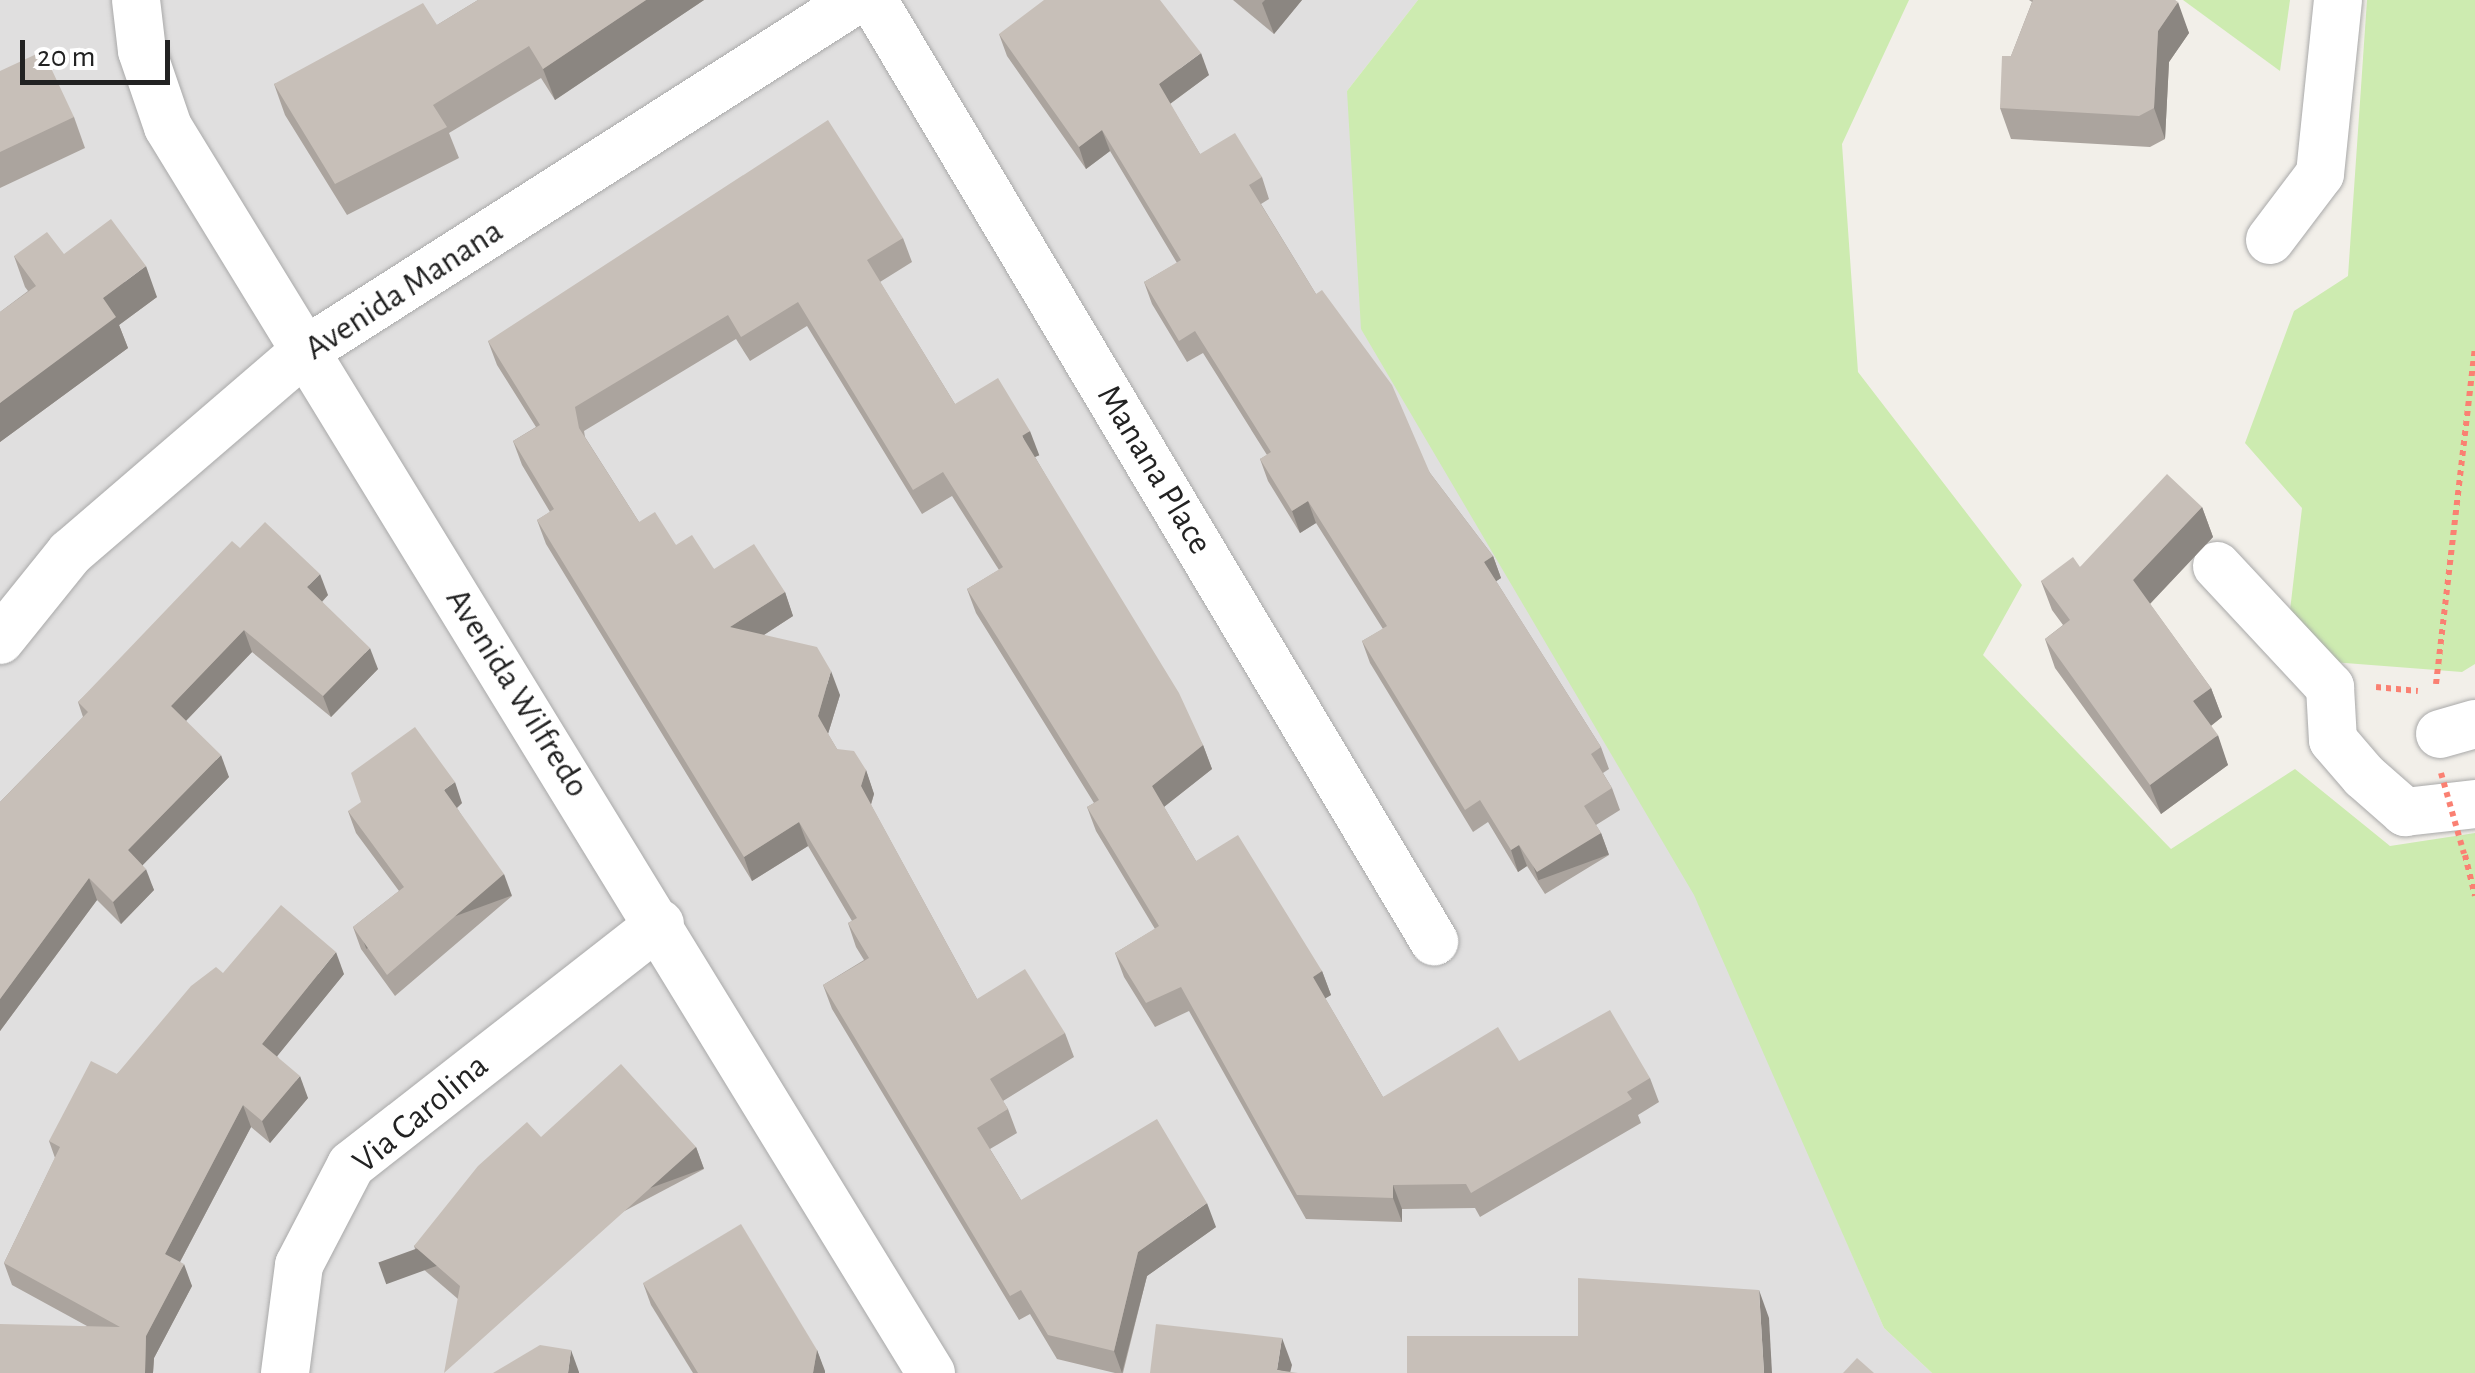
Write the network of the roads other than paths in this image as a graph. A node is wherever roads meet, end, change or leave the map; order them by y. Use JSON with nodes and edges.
{"nodes":[{"id":1,"x":136,"y":0,"type":"edge"},
{"id":2,"x":856,"y":0,"type":"edge"},
{"id":3,"x":873,"y":0,"type":"edge"},
{"id":4,"x":2338,"y":0,"type":"edge"},
{"id":5,"x":2270,"y":240,"type":"dead end"},
{"id":6,"x":306,"y":351,"type":"junction"},
{"id":7,"x":2217,"y":566,"type":"dead end"},
{"id":8,"x":0,"y":640,"type":"edge"},
{"id":9,"x":2453,"y":736,"type":"edge"},
{"id":10,"x":660,"y":924,"type":"junction"},
{"id":11,"x":1434,"y":940,"type":"dead end"},
{"id":12,"x":285,"y":1373,"type":"edge"},
{"id":13,"x":931,"y":1373,"type":"edge"}],
"edges":[{"from":1,"to":6,"type":"street","name":"Avenida Wilfredo"},
{"from":2,"to":6,"type":"street","name":"Avenida Manana"},
{"from":3,"to":11,"type":"street","name":"Manana Place"},
{"from":4,"to":5,"type":"street"},
{"from":6,"to":8,"type":"street","name":"Avenida Manana"},
{"from":6,"to":10,"type":"street","name":"Avenida Wilfredo"},
{"from":7,"to":9,"type":"street"},
{"from":10,"to":12,"type":"street","name":"Via Carolina"},
{"from":10,"to":13,"type":"street","name":"Avenida Wilfredo"}]}
